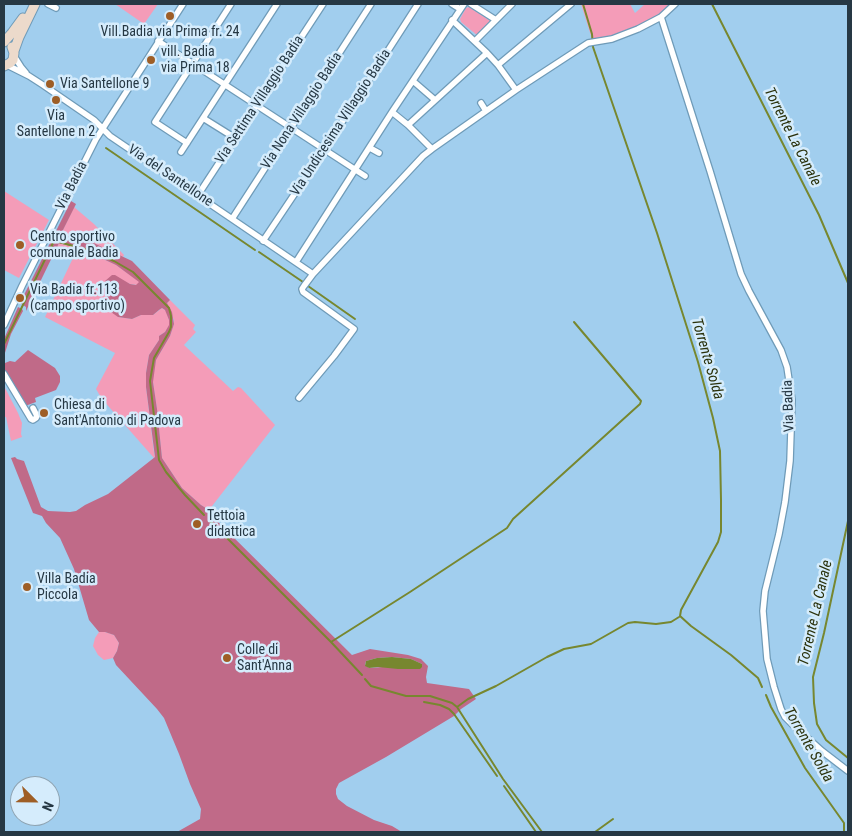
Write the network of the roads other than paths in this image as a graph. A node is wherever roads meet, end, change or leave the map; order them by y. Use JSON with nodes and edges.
{"nodes":[{"id":1,"x":34,"y":4,"type":"edge"},
{"id":2,"x":48,"y":4,"type":"edge"},
{"id":3,"x":183,"y":4,"type":"edge"},
{"id":4,"x":231,"y":4,"type":"edge"},
{"id":5,"x":277,"y":4,"type":"edge"},
{"id":6,"x":323,"y":4,"type":"edge"},
{"id":7,"x":371,"y":4,"type":"edge"},
{"id":8,"x":418,"y":4,"type":"edge"},
{"id":9,"x":452,"y":4,"type":"edge"},
{"id":10,"x":471,"y":4,"type":"edge"},
{"id":11,"x":512,"y":4,"type":"edge"},
{"id":12,"x":571,"y":4,"type":"edge"},
{"id":13,"x":675,"y":4,"type":"edge"},
{"id":14,"x":462,"y":6,"type":"edge"},
{"id":15,"x":56,"y":8,"type":"dead end"},
{"id":16,"x":661,"y":17,"type":"junction"},
{"id":17,"x":452,"y":20,"type":"junction"},
{"id":18,"x":496,"y":20,"type":"junction"},
{"id":19,"x":158,"y":41,"type":"junction"},
{"id":20,"x":475,"y":41,"type":"junction"},
{"id":21,"x":4,"y":42,"type":"edge"},
{"id":22,"x":14,"y":54,"type":"junction"},
{"id":23,"x":487,"y":54,"type":"junction"},
{"id":24,"x":192,"y":64,"type":"junction"},
{"id":25,"x":5,"y":65,"type":"edge"},
{"id":26,"x":498,"y":65,"type":"junction"},
{"id":27,"x":29,"y":76,"type":"junction"},
{"id":28,"x":413,"y":81,"type":"junction"},
{"id":29,"x":224,"y":85,"type":"junction"},
{"id":30,"x":516,"y":90,"type":"junction"},
{"id":31,"x":435,"y":100,"type":"junction"},
{"id":32,"x":481,"y":103,"type":"dead end"},
{"id":33,"x":256,"y":106,"type":"junction"},
{"id":34,"x":486,"y":111,"type":"junction"},
{"id":35,"x":392,"y":112,"type":"junction"},
{"id":36,"x":203,"y":118,"type":"junction"},
{"id":37,"x":408,"y":125,"type":"junction"},
{"id":38,"x":291,"y":128,"type":"junction"},
{"id":39,"x":102,"y":129,"type":"junction"},
{"id":40,"x":235,"y":138,"type":"junction"},
{"id":41,"x":187,"y":142,"type":"junction"},
{"id":42,"x":370,"y":148,"type":"junction"},
{"id":43,"x":432,"y":149,"type":"junction"},
{"id":44,"x":324,"y":150,"type":"junction"},
{"id":45,"x":181,"y":152,"type":"dead end"},
{"id":46,"x":379,"y":153,"type":"dead end"},
{"id":47,"x":356,"y":170,"type":"junction"},
{"id":48,"x":365,"y":176,"type":"dead end"},
{"id":49,"x":198,"y":196,"type":"junction"},
{"id":50,"x":232,"y":219,"type":"junction"},
{"id":51,"x":263,"y":241,"type":"junction"},
{"id":52,"x":296,"y":262,"type":"junction"},
{"id":53,"x":313,"y":274,"type":"junction"},
{"id":54,"x":4,"y":325,"type":"edge"},
{"id":55,"x":4,"y":374,"type":"edge"},
{"id":56,"x":299,"y":398,"type":"dead end"},
{"id":57,"x":33,"y":408,"type":"dead end"},
{"id":58,"x":848,"y":771,"type":"edge"}],
"edges":[{"from":1,"to":21,"type":"main road"},
{"from":1,"to":22,"type":"main road"},
{"from":2,"to":15,"type":"street"},
{"from":3,"to":19,"type":"street","name":"Via Badia"},
{"from":4,"to":24,"type":"street"},
{"from":5,"to":29,"type":"street"},
{"from":6,"to":33,"type":"street","name":"Via Settima Villaggio Badia"},
{"from":7,"to":38,"type":"street","name":"Via Nona Villaggio Badia"},
{"from":8,"to":44,"type":"street","name":"Via Undicesima Villaggio Badia"},
{"from":9,"to":14,"type":"street"},
{"from":10,"to":18,"type":"street"},
{"from":11,"to":18,"type":"street"},
{"from":12,"to":26,"type":"street"},
{"from":13,"to":16,"type":"street"},
{"from":14,"to":17,"type":"street"},
{"from":16,"to":30,"type":"street"},
{"from":16,"to":58,"type":"street","name":"Via Badia"},
{"from":17,"to":20,"type":"street"},
{"from":17,"to":28,"type":"street"},
{"from":18,"to":20,"type":"street"},
{"from":19,"to":24,"type":"street"},
{"from":19,"to":39,"type":"street","name":"Via Badia"},
{"from":20,"to":23,"type":"street"},
{"from":21,"to":22,"type":"main road"},
{"from":22,"to":25,"type":"main road"},
{"from":22,"to":27,"type":"street","name":"Via del Santellone"},
{"from":23,"to":26,"type":"street"},
{"from":23,"to":31,"type":"street"},
{"from":24,"to":29,"type":"street"},
{"from":24,"to":41,"type":"street"},
{"from":25,"to":27,"type":"street","name":"Via del Santellone"},
{"from":26,"to":30,"type":"street"},
{"from":27,"to":39,"type":"street","name":"Via del Santellone"},
{"from":28,"to":31,"type":"street"},
{"from":28,"to":35,"type":"street"},
{"from":29,"to":33,"type":"street"},
{"from":29,"to":36,"type":"street"},
{"from":30,"to":34,"type":"street"},
{"from":31,"to":37,"type":"street"},
{"from":32,"to":34,"type":"street"},
{"from":33,"to":38,"type":"street"},
{"from":33,"to":40,"type":"street","name":"Via Settima Villaggio Badia"},
{"from":34,"to":43,"type":"street"},
{"from":35,"to":37,"type":"street"},
{"from":35,"to":42,"type":"street"},
{"from":36,"to":40,"type":"street"},
{"from":36,"to":41,"type":"street"},
{"from":37,"to":43,"type":"street"},
{"from":38,"to":44,"type":"street"},
{"from":38,"to":50,"type":"street","name":"Via Nona Villaggio Badia"},
{"from":39,"to":49,"type":"street","name":"Via del Santellone"},
{"from":39,"to":54,"type":"street","name":"Via Badia"},
{"from":40,"to":49,"type":"street","name":"Via Settima Villaggio Badia"},
{"from":41,"to":45,"type":"street"},
{"from":42,"to":46,"type":"street"},
{"from":42,"to":47,"type":"street"},
{"from":43,"to":53,"type":"street"},
{"from":44,"to":47,"type":"street"},
{"from":44,"to":51,"type":"street","name":"Via Undicesima Villaggio Badia"},
{"from":47,"to":48,"type":"street"},
{"from":47,"to":52,"type":"street"},
{"from":49,"to":50,"type":"street","name":"Via del Santellone"},
{"from":50,"to":51,"type":"street","name":"Via del Santellone"},
{"from":51,"to":52,"type":"street","name":"Via del Santellone"},
{"from":52,"to":53,"type":"street","name":"Via del Santellone"},
{"from":53,"to":56,"type":"street"},
{"from":55,"to":57,"type":"street"}]}
